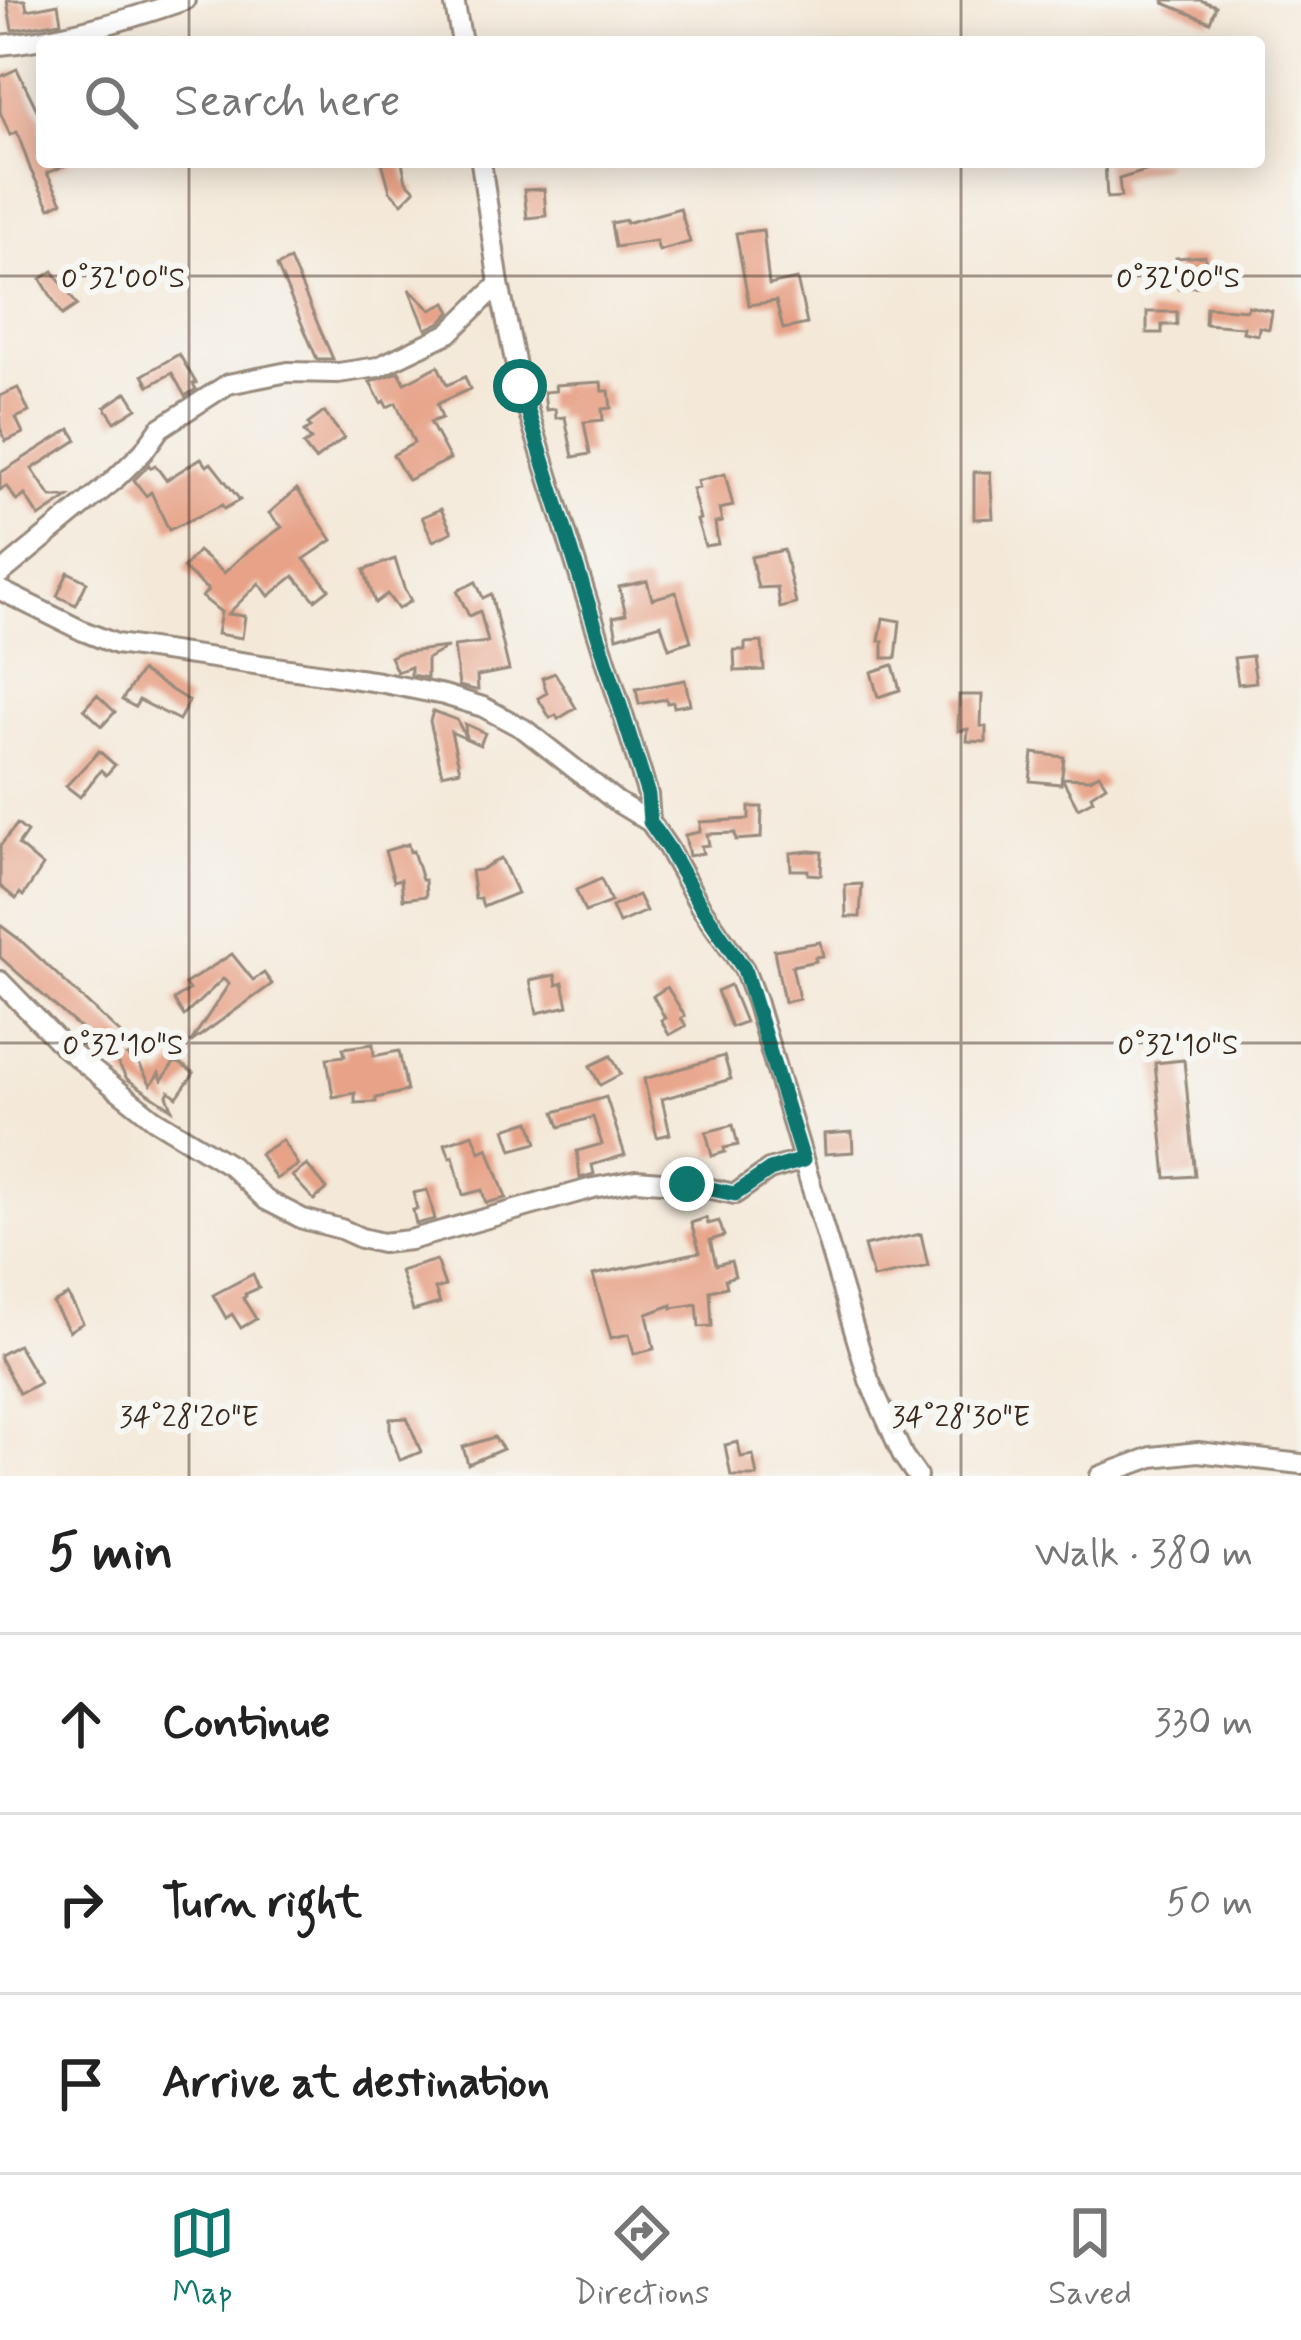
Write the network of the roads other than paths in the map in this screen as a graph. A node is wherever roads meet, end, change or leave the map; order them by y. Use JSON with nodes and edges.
{"nodes":[{"id":1,"x":185,"y":0,"type":"edge"},
{"id":2,"x":454,"y":0,"type":"edge"},
{"id":3,"x":57,"y":36,"type":"edge"},
{"id":4,"x":460,"y":36,"type":"edge"},
{"id":5,"x":36,"y":39,"type":"edge"},
{"id":6,"x":0,"y":45,"type":"edge"},
{"id":7,"x":482,"y":168,"type":"edge"},
{"id":8,"x":499,"y":284,"type":"junction"},
{"id":9,"x":0,"y":574,"type":"edge"},
{"id":10,"x":0,"y":590,"type":"edge"},
{"id":11,"x":650,"y":822,"type":"junction"},
{"id":12,"x":0,"y":981,"type":"edge"},
{"id":13,"x":803,"y":1160,"type":"junction"},
{"id":14,"x":1301,"y":1464,"type":"edge"},
{"id":15,"x":917,"y":1476,"type":"edge"},
{"id":16,"x":1100,"y":1476,"type":"edge"}],
"edges":[{"from":1,"to":3,"type":"street"},
{"from":2,"to":4,"type":"street"},
{"from":5,"to":6,"type":"street"},
{"from":7,"to":8,"type":"street"},
{"from":8,"to":9,"type":"street"},
{"from":8,"to":11,"type":"street"},
{"from":10,"to":11,"type":"street"},
{"from":11,"to":13,"type":"street"},
{"from":12,"to":13,"type":"street"},
{"from":13,"to":15,"type":"street"},
{"from":14,"to":16,"type":"street"}]}
